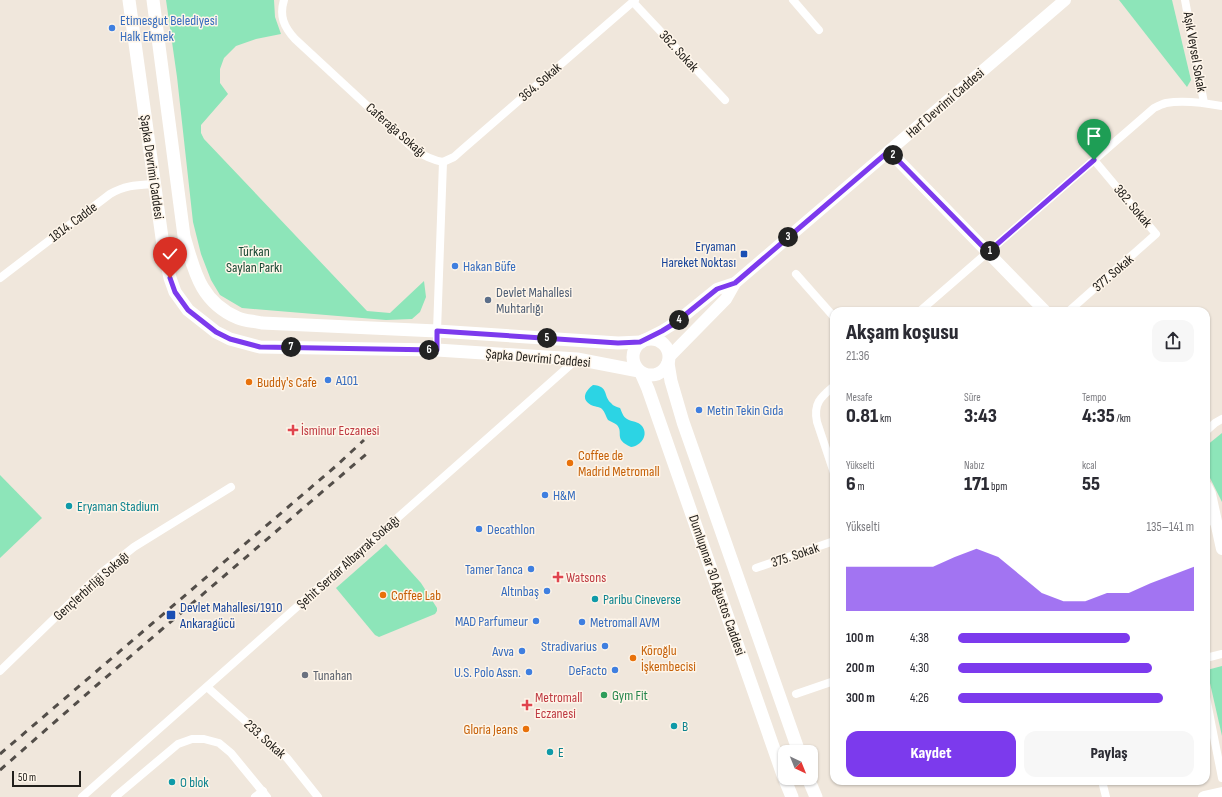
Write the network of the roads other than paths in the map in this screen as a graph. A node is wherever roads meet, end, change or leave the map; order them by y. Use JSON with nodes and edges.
{"nodes":[{"id":1,"x":129,"y":0,"type":"edge"},
{"id":2,"x":153,"y":0,"type":"edge"},
{"id":3,"x":284,"y":0,"type":"edge"},
{"id":4,"x":793,"y":0,"type":"edge"},
{"id":5,"x":1065,"y":0,"type":"edge"},
{"id":6,"x":1185,"y":0,"type":"edge"},
{"id":7,"x":634,"y":1,"type":"edge"},
{"id":8,"x":819,"y":30,"type":"dead end"},
{"id":9,"x":725,"y":100,"type":"dead end"},
{"id":10,"x":1204,"y":103,"type":"junction"},
{"id":11,"x":1222,"y":106,"type":"edge"},
{"id":12,"x":889,"y":151,"type":"junction"},
{"id":13,"x":1094,"y":160,"type":"junction"},
{"id":14,"x":443,"y":162,"type":"junction"},
{"id":15,"x":154,"y":184,"type":"junction"},
{"id":16,"x":1156,"y":234,"type":"joint"},
{"id":17,"x":988,"y":252,"type":"junction"},
{"id":18,"x":796,"y":274,"type":"dead end"},
{"id":19,"x":0,"y":278,"type":"edge"},
{"id":20,"x":735,"y":283,"type":"junction"},
{"id":21,"x":925,"y":307,"type":"edge"},
{"id":22,"x":1041,"y":307,"type":"edge"},
{"id":23,"x":1074,"y":307,"type":"edge"},
{"id":24,"x":830,"y":312,"type":"edge"},
{"id":25,"x":437,"y":331,"type":"junction"},
{"id":26,"x":643,"y":340,"type":"junction"},
{"id":27,"x":437,"y":350,"type":"junction"},
{"id":28,"x":577,"y":359,"type":"junction"},
{"id":29,"x":669,"y":360,"type":"junction"},
{"id":30,"x":640,"y":372,"type":"junction"},
{"id":31,"x":830,"y":389,"type":"edge"},
{"id":32,"x":1222,"y":418,"type":"edge"},
{"id":33,"x":1210,"y":427,"type":"edge"},
{"id":34,"x":830,"y":461,"type":"edge"},
{"id":35,"x":231,"y":487,"type":"dead end"},
{"id":36,"x":1210,"y":494,"type":"edge"},
{"id":37,"x":1211,"y":521,"type":"edge"},
{"id":38,"x":830,"y":542,"type":"edge"},
{"id":39,"x":1222,"y":549,"type":"edge"},
{"id":40,"x":756,"y":568,"type":"dead end"},
{"id":41,"x":1222,"y":654,"type":"edge"},
{"id":42,"x":1210,"y":657,"type":"edge"},
{"id":43,"x":0,"y":671,"type":"edge"},
{"id":44,"x":830,"y":682,"type":"edge"},
{"id":45,"x":207,"y":687,"type":"junction"},
{"id":46,"x":796,"y":694,"type":"dead end"},
{"id":47,"x":1210,"y":717,"type":"edge"},
{"id":48,"x":797,"y":745,"type":"edge"},
{"id":49,"x":1222,"y":778,"type":"edge"},
{"id":50,"x":811,"y":785,"type":"edge"},
{"id":51,"x":1103,"y":785,"type":"edge"},
{"id":52,"x":1222,"y":793,"type":"edge"},
{"id":53,"x":265,"y":794,"type":"edge"},
{"id":54,"x":82,"y":797,"type":"edge"},
{"id":55,"x":115,"y":797,"type":"edge"},
{"id":56,"x":255,"y":797,"type":"edge"},
{"id":57,"x":318,"y":797,"type":"edge"},
{"id":58,"x":792,"y":797,"type":"edge"},
{"id":59,"x":816,"y":797,"type":"edge"},
{"id":60,"x":1106,"y":797,"type":"edge"},
{"id":61,"x":1204,"y":797,"type":"edge"}],
"edges":[{"from":1,"to":15,"type":"main road","name":"Şapka Devrimi Caddesi"},
{"from":2,"to":25,"type":"main road","name":"Şapka Devrimi Caddesi"},
{"from":3,"to":14,"type":"street","name":"Caferağa Sokağı"},
{"from":4,"to":8,"type":"street"},
{"from":5,"to":12,"type":"main road","name":"Harf Devrimi Caddesi"},
{"from":6,"to":10,"type":"street","name":"Aşık Veysel Sokak"},
{"from":7,"to":9,"type":"street","name":"362. Sokak"},
{"from":7,"to":14,"type":"street","name":"364. Sokak"},
{"from":10,"to":11,"type":"street"},
{"from":10,"to":13,"type":"street"},
{"from":12,"to":17,"type":"main road"},
{"from":12,"to":20,"type":"main road","name":"Harf Devrimi Caddesi"},
{"from":13,"to":16,"type":"street","name":"382. Sokak"},
{"from":13,"to":17,"type":"street"},
{"from":14,"to":25,"type":"street","name":"Caferağa Sokağı"},
{"from":15,"to":19,"type":"street","name":"1814. Cadde"},
{"from":15,"to":27,"type":"main road","name":"Şapka Devrimi Caddesi"},
{"from":16,"to":23,"type":"street","name":"377. Sokak"},
{"from":17,"to":21,"type":"street"},
{"from":17,"to":22,"type":"main road"},
{"from":18,"to":24,"type":"street"},
{"from":20,"to":26,"type":"main road","name":"Harf Devrimi Caddesi"},
{"from":20,"to":29,"type":"main road","name":"Harf Devrimi Caddesi"},
{"from":25,"to":26,"type":"main road","name":"Şapka Devrimi Caddesi"},
{"from":25,"to":27,"type":"main road"},
{"from":26,"to":29,"type":"main road"},
{"from":26,"to":30,"type":"main road"},
{"from":27,"to":28,"type":"main road","name":"Şapka Devrimi Caddesi"},
{"from":28,"to":30,"type":"main road","name":"Şapka Devrimi Caddesi"},
{"from":28,"to":45,"type":"street","name":"Şehit Serdar Albayrak Sokağı"},
{"from":29,"to":30,"type":"main road"},
{"from":29,"to":48,"type":"main road","name":"Dumlupınar 30 Ağustos Caddesi"},
{"from":30,"to":58,"type":"main road","name":"Dumlupınar 30 Ağustos Caddesi"},
{"from":31,"to":34,"type":"street"},
{"from":32,"to":33,"type":"street"},
{"from":35,"to":43,"type":"street","name":"Gençlerbirliği Sokağı"},
{"from":36,"to":37,"type":"main road"},
{"from":37,"to":39,"type":"main road"},
{"from":38,"to":40,"type":"street","name":"375. Sokak"},
{"from":41,"to":42,"type":"street"},
{"from":44,"to":46,"type":"street"},
{"from":45,"to":54,"type":"street","name":"Şehit Serdar Albayrak Sokağı"},
{"from":45,"to":57,"type":"street","name":"233. Sokak"},
{"from":47,"to":49,"type":"street"},
{"from":50,"to":59,"type":"main road"},
{"from":51,"to":60,"type":"street"},
{"from":52,"to":61,"type":"main road"},
{"from":53,"to":55,"type":"street"},
{"from":53,"to":56,"type":"street"}]}
